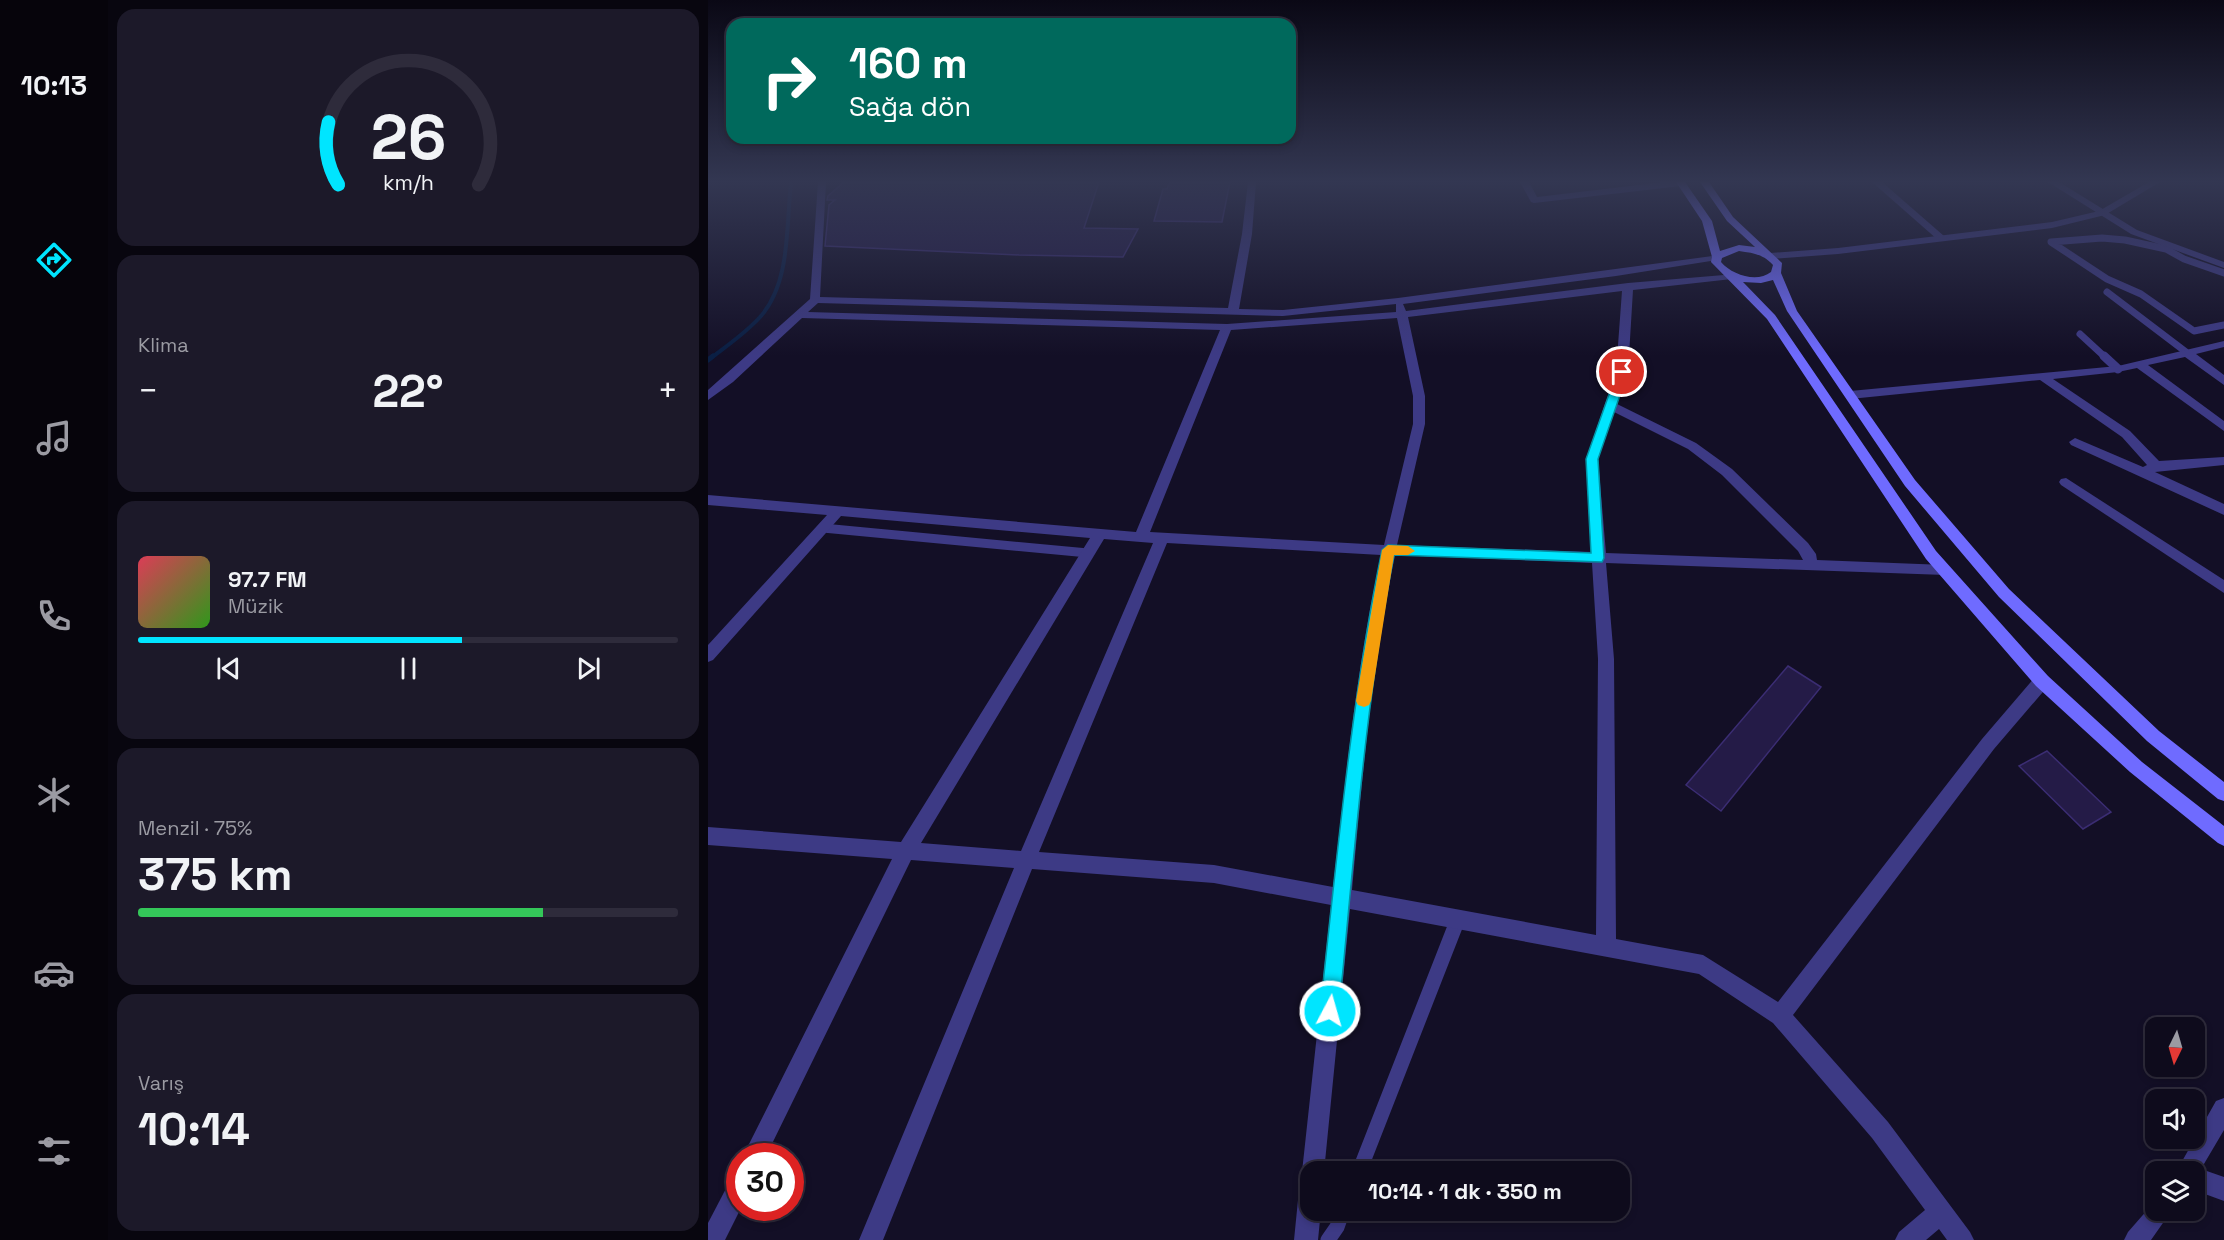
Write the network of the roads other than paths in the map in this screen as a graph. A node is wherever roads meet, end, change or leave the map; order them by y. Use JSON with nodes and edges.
{"nodes":[{"id":1,"x":819,"y":240,"type":"edge"},
{"id":2,"x":1246,"y":240,"type":"edge"},
{"id":3,"x":1712,"y":240,"type":"edge"},
{"id":4,"x":1753,"y":240,"type":"edge"},
{"id":5,"x":1926,"y":240,"type":"edge"},
{"id":6,"x":2078,"y":240,"type":"edge"},
{"id":7,"x":2117,"y":240,"type":"edge"},
{"id":8,"x":2155,"y":240,"type":"edge"},
{"id":9,"x":1838,"y":251,"type":"junction"},
{"id":10,"x":1769,"y":255,"type":"junction"},
{"id":11,"x":1717,"y":257,"type":"junction"},
{"id":12,"x":2222,"y":268,"type":"edge"},
{"id":13,"x":1777,"y":269,"type":"junction"},
{"id":14,"x":1732,"y":276,"type":"junction"},
{"id":15,"x":1628,"y":286,"type":"junction"},
{"id":16,"x":2107,"y":292,"type":"dead end"},
{"id":17,"x":815,"y":300,"type":"junction"},
{"id":18,"x":1398,"y":301,"type":"junction"},
{"id":19,"x":1233,"y":312,"type":"junction"},
{"id":20,"x":800,"y":315,"type":"junction"},
{"id":21,"x":1403,"y":316,"type":"junction"},
{"id":22,"x":2224,"y":325,"type":"edge"},
{"id":23,"x":1227,"y":327,"type":"junction"},
{"id":24,"x":2080,"y":334,"type":"dead end"},
{"id":25,"x":2224,"y":344,"type":"edge"},
{"id":26,"x":2186,"y":352,"type":"junction"},
{"id":27,"x":2140,"y":365,"type":"junction"},
{"id":28,"x":2118,"y":369,"type":"junction"},
{"id":29,"x":2043,"y":377,"type":"junction"},
{"id":30,"x":2224,"y":381,"type":"edge"},
{"id":31,"x":1850,"y":395,"type":"junction"},
{"id":32,"x":708,"y":396,"type":"edge"},
{"id":33,"x":1611,"y":406,"type":"junction"},
{"id":34,"x":2224,"y":427,"type":"edge"},
{"id":35,"x":2075,"y":441,"type":"dead end"},
{"id":36,"x":2224,"y":461,"type":"edge"},
{"id":37,"x":2150,"y":469,"type":"junction"},
{"id":38,"x":2066,"y":482,"type":"dead end"},
{"id":39,"x":708,"y":500,"type":"edge"},
{"id":40,"x":2224,"y":510,"type":"edge"},
{"id":41,"x":837,"y":512,"type":"junction"},
{"id":42,"x":822,"y":528,"type":"junction"},
{"id":43,"x":1100,"y":533,"type":"junction"},
{"id":44,"x":1141,"y":537,"type":"junction"},
{"id":45,"x":1162,"y":538,"type":"junction"},
{"id":46,"x":1388,"y":550,"type":"junction"},
{"id":47,"x":1088,"y":553,"type":"junction"},
{"id":48,"x":1598,"y":558,"type":"junction"},
{"id":49,"x":1810,"y":566,"type":"junction"},
{"id":50,"x":1945,"y":570,"type":"junction"},
{"id":51,"x":2224,"y":587,"type":"edge"},
{"id":52,"x":708,"y":656,"type":"edge"},
{"id":53,"x":2042,"y":681,"type":"junction"},
{"id":54,"x":2224,"y":794,"type":"edge"},
{"id":55,"x":708,"y":836,"type":"edge"},
{"id":56,"x":2224,"y":837,"type":"edge"},
{"id":57,"x":905,"y":852,"type":"junction"},
{"id":58,"x":1026,"y":861,"type":"junction"},
{"id":59,"x":1342,"y":898,"type":"junction"},
{"id":60,"x":1458,"y":919,"type":"junction"},
{"id":61,"x":1605,"y":947,"type":"junction"},
{"id":62,"x":1780,"y":1016,"type":"junction"},
{"id":63,"x":2224,"y":1109,"type":"edge"},
{"id":64,"x":760,"y":1143,"type":"edge"},
{"id":65,"x":1314,"y":1161,"type":"edge"},
{"id":66,"x":1363,"y":1161,"type":"edge"},
{"id":67,"x":2193,"y":1161,"type":"edge"},
{"id":68,"x":2205,"y":1183,"type":"edge"},
{"id":69,"x":2224,"y":1189,"type":"edge"},
{"id":70,"x":726,"y":1212,"type":"edge"},
{"id":71,"x":1941,"y":1212,"type":"junction"},
{"id":72,"x":1308,"y":1221,"type":"edge"},
{"id":73,"x":1339,"y":1221,"type":"edge"},
{"id":74,"x":2151,"y":1221,"type":"edge"},
{"id":75,"x":712,"y":1240,"type":"edge"},
{"id":76,"x":871,"y":1240,"type":"edge"},
{"id":77,"x":1306,"y":1240,"type":"edge"},
{"id":78,"x":1328,"y":1240,"type":"edge"},
{"id":79,"x":1907,"y":1240,"type":"edge"},
{"id":80,"x":1962,"y":1240,"type":"edge"},
{"id":81,"x":2136,"y":1240,"type":"edge"}],
"edges":[{"from":1,"to":17,"type":"street"},
{"from":2,"to":19,"type":"street"},
{"from":3,"to":11,"type":"main road"},
{"from":4,"to":10,"type":"main road"},
{"from":5,"to":9,"type":"street"},
{"from":6,"to":22,"type":"lane"},
{"from":7,"to":12,"type":"lane"},
{"from":8,"to":12,"type":"street"},
{"from":9,"to":10,"type":"street"},
{"from":9,"to":13,"type":"street"},
{"from":10,"to":11,"type":"main road"},
{"from":10,"to":13,"type":"main road"},
{"from":11,"to":14,"type":"main road"},
{"from":11,"to":18,"type":"street"},
{"from":13,"to":14,"type":"main road"},
{"from":13,"to":31,"type":"main road"},
{"from":14,"to":15,"type":"street"},
{"from":14,"to":50,"type":"main road"},
{"from":15,"to":21,"type":"street"},
{"from":15,"to":33,"type":"street"},
{"from":16,"to":26,"type":"lane"},
{"from":17,"to":19,"type":"street"},
{"from":17,"to":20,"type":"street"},
{"from":18,"to":19,"type":"street"},
{"from":18,"to":21,"type":"street"},
{"from":20,"to":23,"type":"street"},
{"from":20,"to":32,"type":"street"},
{"from":21,"to":23,"type":"street"},
{"from":21,"to":46,"type":"street"},
{"from":23,"to":44,"type":"street"},
{"from":24,"to":28,"type":"lane"},
{"from":25,"to":26,"type":"street"},
{"from":26,"to":27,"type":"street"},
{"from":26,"to":30,"type":"street"},
{"from":27,"to":28,"type":"street"},
{"from":27,"to":34,"type":"street"},
{"from":28,"to":29,"type":"street"},
{"from":29,"to":31,"type":"street"},
{"from":29,"to":37,"type":"street"},
{"from":31,"to":54,"type":"main road"},
{"from":33,"to":48,"type":"street"},
{"from":33,"to":49,"type":"street"},
{"from":35,"to":37,"type":"street"},
{"from":36,"to":37,"type":"street"},
{"from":37,"to":40,"type":"street"},
{"from":38,"to":51,"type":"street"},
{"from":39,"to":41,"type":"street"},
{"from":41,"to":42,"type":"street"},
{"from":41,"to":43,"type":"street"},
{"from":42,"to":47,"type":"lane"},
{"from":42,"to":52,"type":"street"},
{"from":43,"to":44,"type":"street"},
{"from":43,"to":47,"type":"street"},
{"from":44,"to":45,"type":"street"},
{"from":45,"to":46,"type":"street"},
{"from":45,"to":58,"type":"street"},
{"from":46,"to":48,"type":"street"},
{"from":46,"to":59,"type":"street"},
{"from":47,"to":57,"type":"street"},
{"from":48,"to":49,"type":"street"},
{"from":48,"to":61,"type":"street"},
{"from":49,"to":50,"type":"street"},
{"from":50,"to":53,"type":"main road"},
{"from":53,"to":56,"type":"main road"},
{"from":53,"to":62,"type":"street"},
{"from":55,"to":57,"type":"street"},
{"from":57,"to":58,"type":"street"},
{"from":57,"to":64,"type":"street"},
{"from":58,"to":59,"type":"street"},
{"from":58,"to":76,"type":"street"},
{"from":59,"to":60,"type":"street"},
{"from":59,"to":65,"type":"street"},
{"from":60,"to":61,"type":"street"},
{"from":60,"to":66,"type":"lane"},
{"from":61,"to":62,"type":"street"},
{"from":62,"to":71,"type":"street"},
{"from":63,"to":67,"type":"street"},
{"from":68,"to":69,"type":"street"},
{"from":70,"to":75,"type":"street"},
{"from":71,"to":79,"type":"street"},
{"from":71,"to":80,"type":"street"},
{"from":72,"to":77,"type":"street"},
{"from":73,"to":78,"type":"lane"},
{"from":74,"to":81,"type":"street"}]}
